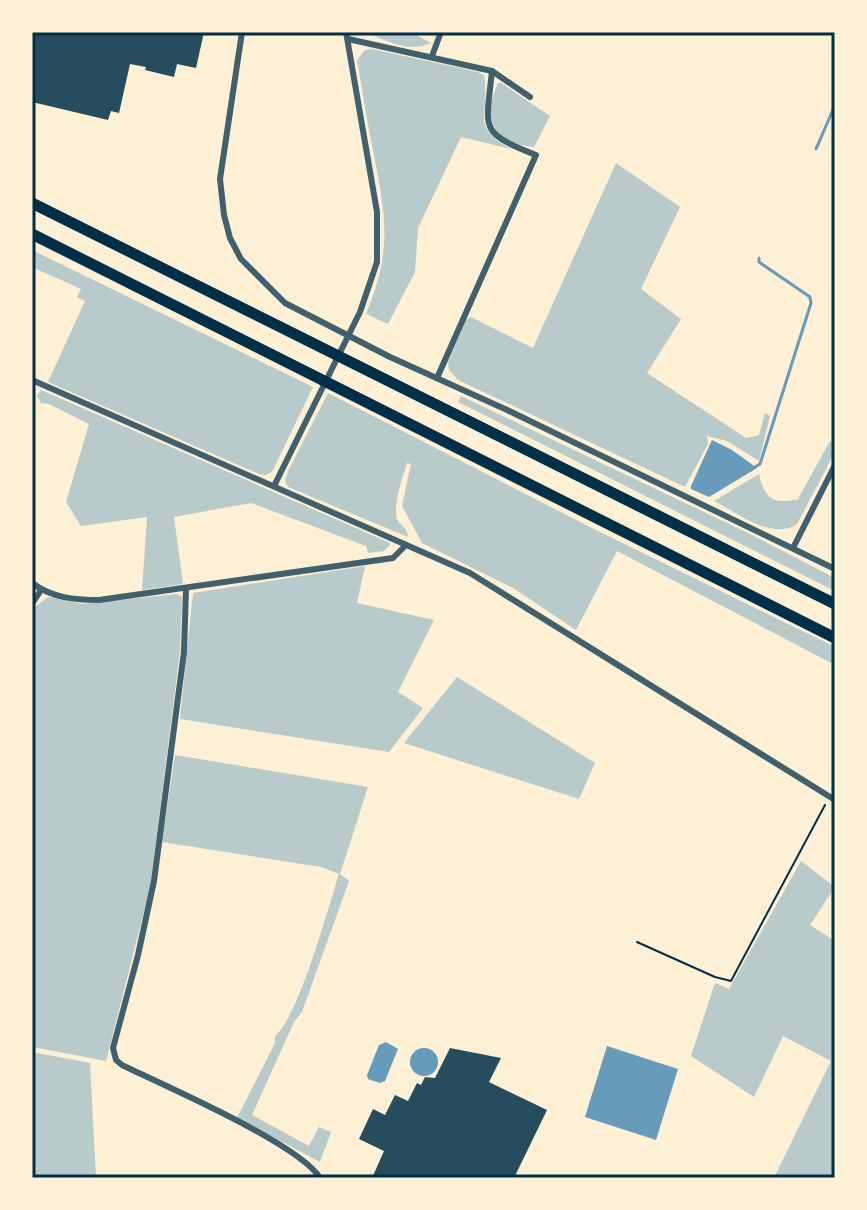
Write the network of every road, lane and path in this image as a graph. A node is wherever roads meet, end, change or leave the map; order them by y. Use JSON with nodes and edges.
{"nodes":[{"id":1,"x":242,"y":32,"type":"edge"},
{"id":2,"x":441,"y":32,"type":"edge"},
{"id":3,"x":347,"y":35,"type":"edge"},
{"id":4,"x":432,"y":56,"type":"junction"},
{"id":5,"x":492,"y":71,"type":"junction"},
{"id":6,"x":530,"y":97,"type":"dead end"},
{"id":7,"x":32,"y":203,"type":"edge"},
{"id":8,"x":32,"y":234,"type":"edge"},
{"id":9,"x":437,"y":378,"type":"junction"},
{"id":10,"x":32,"y":380,"type":"edge"},
{"id":11,"x":835,"y":465,"type":"edge"},
{"id":12,"x":274,"y":486,"type":"junction"},
{"id":13,"x":406,"y":545,"type":"junction"},
{"id":14,"x":793,"y":548,"type":"junction"},
{"id":15,"x":835,"y":569,"type":"edge"},
{"id":16,"x":32,"y":583,"type":"edge"},
{"id":17,"x":186,"y":588,"type":"junction"},
{"id":18,"x":41,"y":590,"type":"junction"},
{"id":19,"x":32,"y":604,"type":"edge"},
{"id":20,"x":835,"y":604,"type":"edge"},
{"id":21,"x":835,"y":638,"type":"edge"},
{"id":22,"x":832,"y":798,"type":"edge"},
{"id":23,"x":637,"y":942,"type":"dead end"},
{"id":24,"x":320,"y":1178,"type":"edge"}],
"edges":[{"from":1,"to":9,"type":"street"},
{"from":2,"to":4,"type":"street"},
{"from":3,"to":4,"type":"street"},
{"from":3,"to":12,"type":"street"},
{"from":4,"to":5,"type":"street"},
{"from":5,"to":6,"type":"street"},
{"from":5,"to":9,"type":"street"},
{"from":7,"to":20,"type":"highway"},
{"from":8,"to":21,"type":"highway"},
{"from":9,"to":14,"type":"street"},
{"from":10,"to":12,"type":"street"},
{"from":11,"to":14,"type":"street"},
{"from":12,"to":13,"type":"street"},
{"from":13,"to":17,"type":"street"},
{"from":13,"to":22,"type":"street"},
{"from":14,"to":15,"type":"street"},
{"from":16,"to":18,"type":"street"},
{"from":17,"to":18,"type":"street"},
{"from":17,"to":24,"type":"street"},
{"from":18,"to":19,"type":"street"},
{"from":22,"to":23,"type":"path"}]}
